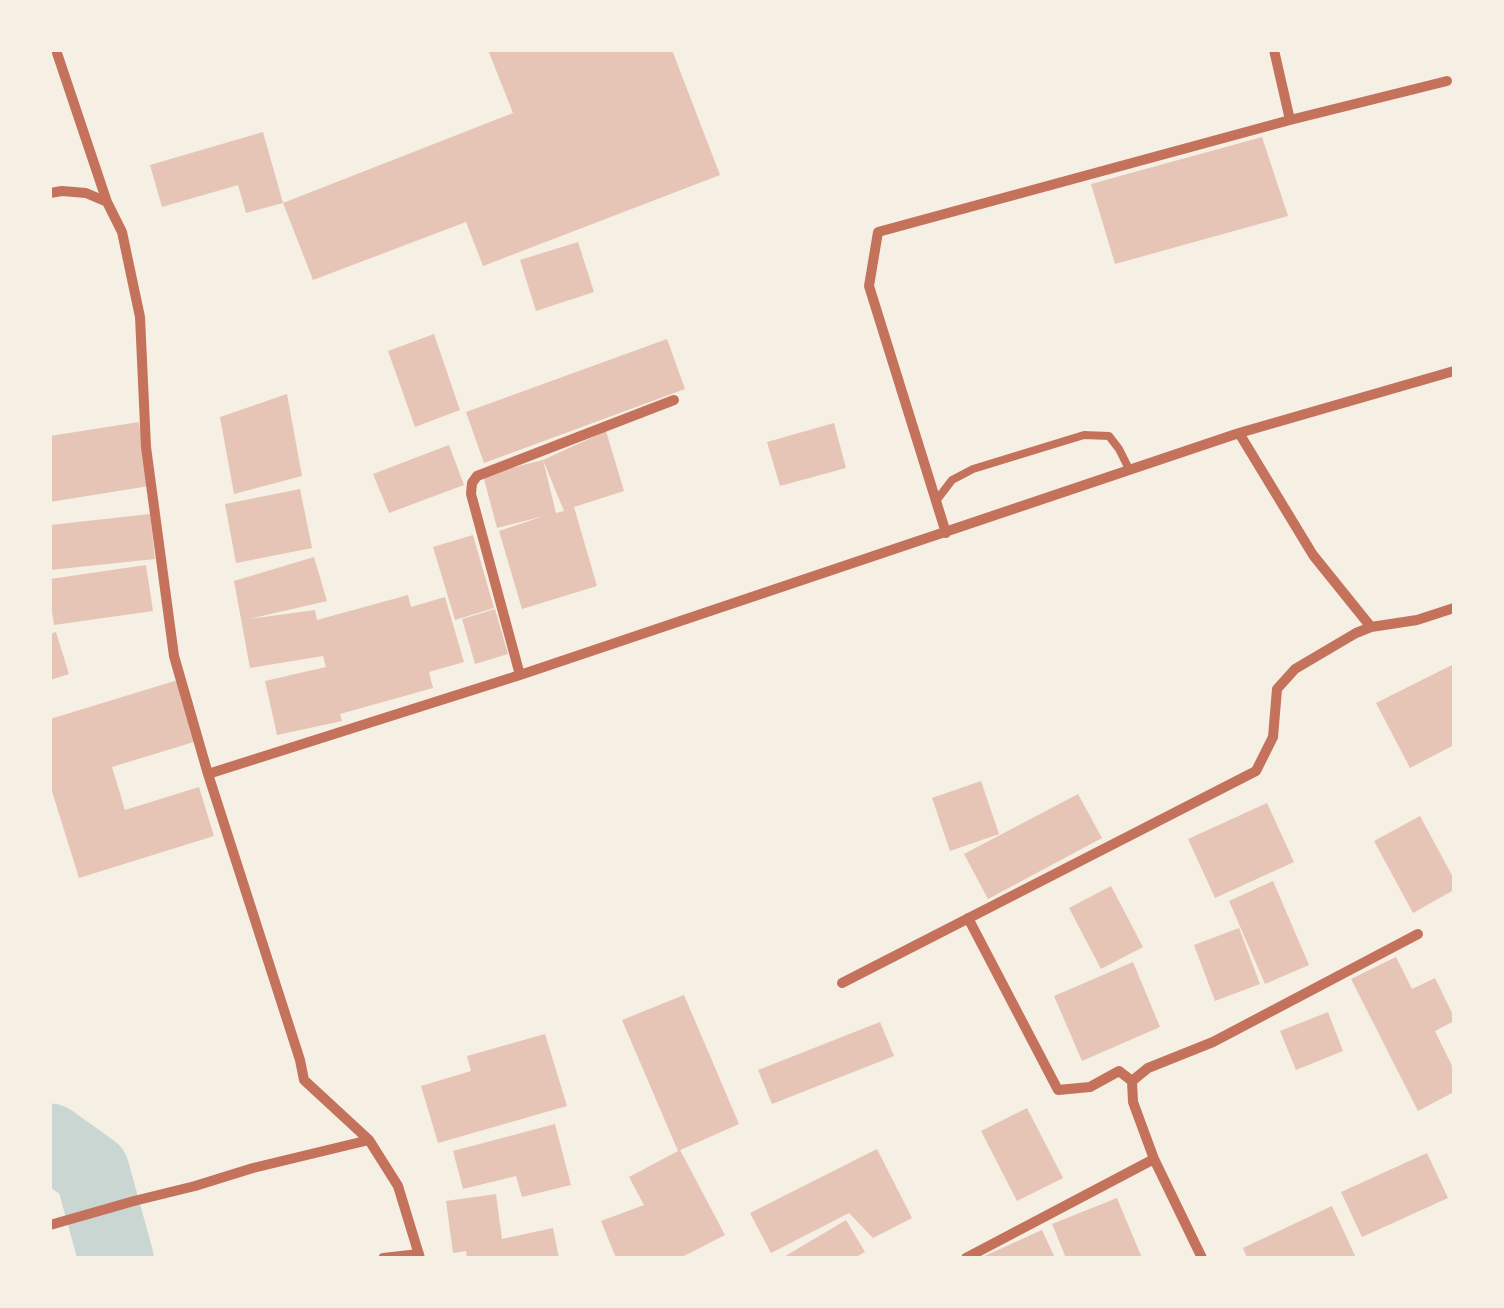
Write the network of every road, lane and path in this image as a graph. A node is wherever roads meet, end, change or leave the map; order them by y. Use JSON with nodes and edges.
{"nodes":[{"id":1,"x":56,"y":50,"type":"edge"},
{"id":2,"x":1274,"y":50,"type":"edge"},
{"id":3,"x":1447,"y":81,"type":"dead end"},
{"id":4,"x":1290,"y":120,"type":"junction"},
{"id":5,"x":50,"y":192,"type":"edge"},
{"id":6,"x":107,"y":202,"type":"junction"},
{"id":7,"x":1454,"y":371,"type":"edge"},
{"id":8,"x":674,"y":400,"type":"dead end"},
{"id":9,"x":1239,"y":433,"type":"junction"},
{"id":10,"x":1130,"y":469,"type":"junction"},
{"id":11,"x":936,"y":501,"type":"junction"},
{"id":12,"x":946,"y":533,"type":"junction"},
{"id":13,"x":1454,"y":608,"type":"edge"},
{"id":14,"x":1371,"y":627,"type":"junction"},
{"id":15,"x":520,"y":675,"type":"junction"},
{"id":16,"x":208,"y":774,"type":"junction"},
{"id":17,"x":968,"y":918,"type":"junction"},
{"id":18,"x":1418,"y":934,"type":"dead end"},
{"id":19,"x":842,"y":983,"type":"dead end"},
{"id":20,"x":1132,"y":1081,"type":"junction"},
{"id":21,"x":369,"y":1140,"type":"junction"},
{"id":22,"x":1154,"y":1158,"type":"junction"},
{"id":23,"x":50,"y":1225,"type":"edge"},
{"id":24,"x":419,"y":1256,"type":"edge"},
{"id":25,"x":384,"y":1258,"type":"edge"},
{"id":26,"x":966,"y":1258,"type":"edge"},
{"id":27,"x":1202,"y":1258,"type":"edge"}],
"edges":[{"from":1,"to":6,"type":"street"},
{"from":2,"to":4,"type":"street"},
{"from":3,"to":4,"type":"street"},
{"from":4,"to":11,"type":"street"},
{"from":5,"to":6,"type":"street"},
{"from":6,"to":16,"type":"street"},
{"from":7,"to":9,"type":"street"},
{"from":8,"to":15,"type":"street"},
{"from":9,"to":10,"type":"street"},
{"from":9,"to":14,"type":"street"},
{"from":10,"to":11,"type":"lane"},
{"from":10,"to":12,"type":"street"},
{"from":11,"to":12,"type":"street"},
{"from":12,"to":15,"type":"street"},
{"from":13,"to":14,"type":"street"},
{"from":14,"to":17,"type":"street"},
{"from":15,"to":16,"type":"street"},
{"from":16,"to":21,"type":"street"},
{"from":17,"to":19,"type":"street"},
{"from":17,"to":20,"type":"street"},
{"from":18,"to":20,"type":"street"},
{"from":20,"to":22,"type":"street"},
{"from":21,"to":23,"type":"street"},
{"from":21,"to":24,"type":"street"},
{"from":22,"to":26,"type":"street"},
{"from":22,"to":27,"type":"street"},
{"from":24,"to":25,"type":"street"}]}
